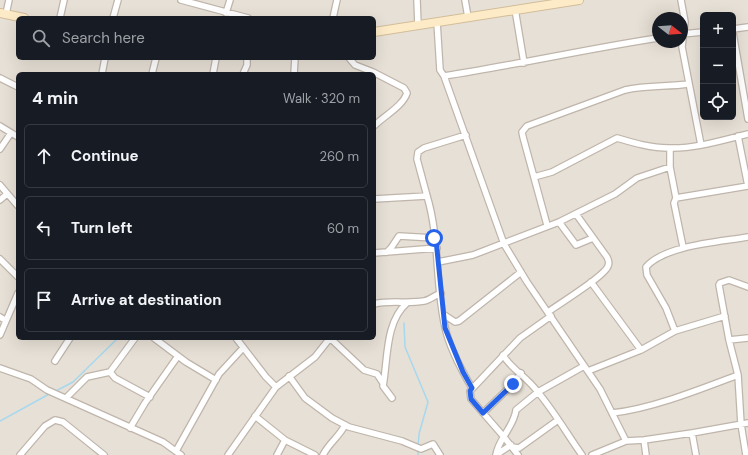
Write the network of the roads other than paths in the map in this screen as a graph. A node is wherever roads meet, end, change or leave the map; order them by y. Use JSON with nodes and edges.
{"nodes":[{"id":1,"x":9,"y":0,"type":"edge"},
{"id":2,"x":64,"y":0,"type":"edge"},
{"id":3,"x":118,"y":0,"type":"edge"},
{"id":4,"x":181,"y":0,"type":"edge"},
{"id":5,"x":230,"y":0,"type":"edge"},
{"id":6,"x":337,"y":0,"type":"edge"},
{"id":7,"x":417,"y":0,"type":"edge"},
{"id":8,"x":465,"y":0,"type":"edge"},
{"id":9,"x":579,"y":0,"type":"edge"},
{"id":10,"x":681,"y":0,"type":"edge"},
{"id":11,"x":553,"y":2,"type":"edge"},
{"id":12,"x":207,"y":3,"type":"edge"},
{"id":13,"x":514,"y":9,"type":"junction"},
{"id":14,"x":685,"y":12,"type":"edge"},
{"id":15,"x":226,"y":13,"type":"junction"},
{"id":16,"x":3,"y":14,"type":"edge"},
{"id":17,"x":16,"y":16,"type":"edge"},
{"id":18,"x":60,"y":16,"type":"edge"},
{"id":19,"x":114,"y":16,"type":"edge"},
{"id":20,"x":239,"y":16,"type":"edge"},
{"id":21,"x":333,"y":16,"type":"edge"},
{"id":22,"x":468,"y":17,"type":"junction"},
{"id":23,"x":437,"y":22,"type":"junction"},
{"id":24,"x":418,"y":25,"type":"junction"},
{"id":25,"x":748,"y":27,"type":"edge"},
{"id":26,"x":736,"y":29,"type":"edge"},
{"id":27,"x":376,"y":32,"type":"edge"},
{"id":28,"x":700,"y":32,"type":"edge"},
{"id":29,"x":688,"y":34,"type":"edge"},
{"id":30,"x":652,"y":39,"type":"edge"},
{"id":31,"x":682,"y":48,"type":"edge"},
{"id":32,"x":736,"y":48,"type":"edge"},
{"id":33,"x":105,"y":60,"type":"edge"},
{"id":34,"x":156,"y":60,"type":"edge"},
{"id":35,"x":216,"y":60,"type":"edge"},
{"id":36,"x":247,"y":60,"type":"edge"},
{"id":37,"x":295,"y":60,"type":"edge"},
{"id":38,"x":351,"y":60,"type":"edge"},
{"id":39,"x":524,"y":63,"type":"junction"},
{"id":40,"x":102,"y":72,"type":"edge"},
{"id":41,"x":152,"y":72,"type":"edge"},
{"id":42,"x":213,"y":72,"type":"edge"},
{"id":43,"x":244,"y":72,"type":"edge"},
{"id":44,"x":294,"y":72,"type":"edge"},
{"id":45,"x":370,"y":72,"type":"edge"},
{"id":46,"x":376,"y":75,"type":"edge"},
{"id":47,"x":444,"y":76,"type":"junction"},
{"id":48,"x":0,"y":78,"type":"edge"},
{"id":49,"x":688,"y":84,"type":"junction"},
{"id":50,"x":16,"y":86,"type":"edge"},
{"id":51,"x":748,"y":119,"type":"edge"},
{"id":52,"x":376,"y":124,"type":"edge"},
{"id":53,"x":0,"y":126,"type":"edge"},
{"id":54,"x":11,"y":133,"type":"junction"},
{"id":55,"x":748,"y":134,"type":"edge"},
{"id":56,"x":466,"y":135,"type":"junction"},
{"id":57,"x":16,"y":136,"type":"edge"},
{"id":58,"x":738,"y":136,"type":"junction"},
{"id":59,"x":701,"y":145,"type":"junction"},
{"id":60,"x":670,"y":148,"type":"junction"},
{"id":61,"x":0,"y":149,"type":"edge"},
{"id":62,"x":670,"y":167,"type":"junction"},
{"id":63,"x":534,"y":177,"type":"junction"},
{"id":64,"x":0,"y":185,"type":"edge"},
{"id":65,"x":748,"y":186,"type":"edge"},
{"id":66,"x":7,"y":194,"type":"junction"},
{"id":67,"x":427,"y":196,"type":"junction"},
{"id":68,"x":676,"y":198,"type":"junction"},
{"id":69,"x":376,"y":199,"type":"edge"},
{"id":70,"x":0,"y":200,"type":"edge"},
{"id":71,"x":16,"y":204,"type":"edge"},
{"id":72,"x":576,"y":214,"type":"junction"},
{"id":73,"x":559,"y":222,"type":"junction"},
{"id":74,"x":547,"y":225,"type":"junction"},
{"id":75,"x":748,"y":237,"type":"edge"},
{"id":76,"x":593,"y":238,"type":"junction"},
{"id":77,"x":436,"y":240,"type":"junction"},
{"id":78,"x":504,"y":244,"type":"junction"},
{"id":79,"x":683,"y":247,"type":"junction"},
{"id":80,"x":437,"y":248,"type":"junction"},
{"id":81,"x":386,"y":252,"type":"junction"},
{"id":82,"x":376,"y":253,"type":"edge"},
{"id":83,"x":0,"y":260,"type":"edge"},
{"id":84,"x":438,"y":262,"type":"junction"},
{"id":85,"x":521,"y":272,"type":"junction"},
{"id":86,"x":16,"y":275,"type":"edge"},
{"id":87,"x":591,"y":282,"type":"junction"},
{"id":88,"x":748,"y":287,"type":"edge"},
{"id":89,"x":441,"y":293,"type":"junction"},
{"id":90,"x":16,"y":296,"type":"edge"},
{"id":91,"x":406,"y":303,"type":"junction"},
{"id":92,"x":376,"y":304,"type":"edge"},
{"id":93,"x":443,"y":314,"type":"junction"},
{"id":94,"x":549,"y":314,"type":"junction"},
{"id":95,"x":725,"y":316,"type":"junction"},
{"id":96,"x":3,"y":319,"type":"edge"},
{"id":97,"x":675,"y":331,"type":"junction"},
{"id":98,"x":0,"y":335,"type":"edge"},
{"id":99,"x":748,"y":338,"type":"edge"},
{"id":100,"x":69,"y":340,"type":"edge"},
{"id":101,"x":134,"y":340,"type":"edge"},
{"id":102,"x":157,"y":340,"type":"edge"},
{"id":103,"x":237,"y":340,"type":"edge"},
{"id":104,"x":328,"y":340,"type":"edge"},
{"id":105,"x":332,"y":340,"type":"edge"},
{"id":106,"x":729,"y":340,"type":"junction"},
{"id":107,"x":243,"y":348,"type":"junction"},
{"id":108,"x":641,"y":350,"type":"junction"},
{"id":109,"x":504,"y":355,"type":"junction"},
{"id":110,"x":178,"y":356,"type":"junction"},
{"id":111,"x":56,"y":361,"type":"dead end"},
{"id":112,"x":0,"y":368,"type":"edge"},
{"id":113,"x":586,"y":369,"type":"junction"},
{"id":114,"x":110,"y":372,"type":"junction"},
{"id":115,"x":521,"y":373,"type":"junction"},
{"id":116,"x":738,"y":375,"type":"junction"},
{"id":117,"x":289,"y":376,"type":"junction"},
{"id":118,"x":216,"y":380,"type":"junction"},
{"id":119,"x":383,"y":383,"type":"junction"},
{"id":120,"x":276,"y":387,"type":"junction"},
{"id":121,"x":472,"y":388,"type":"junction"},
{"id":122,"x":538,"y":392,"type":"junction"},
{"id":123,"x":150,"y":397,"type":"junction"},
{"id":124,"x":66,"y":398,"type":"junction"},
{"id":125,"x":392,"y":398,"type":"dead end"},
{"id":126,"x":483,"y":413,"type":"junction"},
{"id":127,"x":612,"y":413,"type":"junction"},
{"id":128,"x":255,"y":416,"type":"junction"},
{"id":129,"x":558,"y":420,"type":"junction"},
{"id":130,"x":748,"y":423,"type":"edge"},
{"id":131,"x":741,"y":424,"type":"junction"},
{"id":132,"x":344,"y":425,"type":"junction"},
{"id":133,"x":130,"y":428,"type":"junction"},
{"id":134,"x":692,"y":433,"type":"junction"},
{"id":135,"x":504,"y":437,"type":"junction"},
{"id":136,"x":285,"y":440,"type":"junction"},
{"id":137,"x":644,"y":440,"type":"junction"},
{"id":138,"x":626,"y":441,"type":"junction"},
{"id":139,"x":512,"y":446,"type":"junction"},
{"id":140,"x":178,"y":453,"type":"edge"},
{"id":141,"x":229,"y":454,"type":"edge"},
{"id":142,"x":20,"y":455,"type":"edge"},
{"id":143,"x":104,"y":455,"type":"edge"},
{"id":144,"x":277,"y":455,"type":"edge"},
{"id":145,"x":315,"y":455,"type":"edge"},
{"id":146,"x":323,"y":455,"type":"edge"},
{"id":147,"x":440,"y":455,"type":"edge"},
{"id":148,"x":496,"y":455,"type":"edge"},
{"id":149,"x":518,"y":455,"type":"edge"},
{"id":150,"x":582,"y":455,"type":"edge"},
{"id":151,"x":592,"y":455,"type":"edge"},
{"id":152,"x":646,"y":455,"type":"edge"},
{"id":153,"x":696,"y":455,"type":"edge"},
{"id":154,"x":746,"y":455,"type":"edge"}],
"edges":[{"from":1,"to":16,"type":"street"},
{"from":2,"to":18,"type":"street"},
{"from":3,"to":19,"type":"street"},
{"from":4,"to":12,"type":"street"},
{"from":5,"to":15,"type":"street"},
{"from":6,"to":21,"type":"street"},
{"from":7,"to":24,"type":"street"},
{"from":8,"to":22,"type":"street"},
{"from":9,"to":11,"type":"main road"},
{"from":10,"to":14,"type":"street"},
{"from":11,"to":13,"type":"main road"},
{"from":12,"to":15,"type":"street"},
{"from":13,"to":22,"type":"main road"},
{"from":13,"to":39,"type":"street"},
{"from":15,"to":20,"type":"street"},
{"from":16,"to":17,"type":"main road"},
{"from":22,"to":23,"type":"main road"},
{"from":23,"to":24,"type":"main road"},
{"from":23,"to":47,"type":"street"},
{"from":24,"to":27,"type":"main road"},
{"from":25,"to":26,"type":"street"},
{"from":28,"to":29,"type":"street"},
{"from":30,"to":39,"type":"street"},
{"from":31,"to":49,"type":"street"},
{"from":32,"to":51,"type":"street"},
{"from":33,"to":40,"type":"street"},
{"from":34,"to":41,"type":"street"},
{"from":35,"to":42,"type":"street"},
{"from":36,"to":43,"type":"street"},
{"from":37,"to":44,"type":"street"},
{"from":38,"to":45,"type":"street"},
{"from":39,"to":47,"type":"street"},
{"from":46,"to":52,"type":"street"},
{"from":47,"to":56,"type":"street"},
{"from":48,"to":50,"type":"street"},
{"from":49,"to":59,"type":"street"},
{"from":49,"to":63,"type":"street"},
{"from":53,"to":54,"type":"street"},
{"from":54,"to":57,"type":"street"},
{"from":54,"to":61,"type":"street"},
{"from":55,"to":58,"type":"street"},
{"from":56,"to":67,"type":"street"},
{"from":56,"to":78,"type":"street"},
{"from":58,"to":59,"type":"street"},
{"from":58,"to":65,"type":"street"},
{"from":59,"to":60,"type":"street"},
{"from":60,"to":62,"type":"street"},
{"from":60,"to":63,"type":"street"},
{"from":62,"to":68,"type":"street"},
{"from":62,"to":72,"type":"street"},
{"from":63,"to":74,"type":"street"},
{"from":64,"to":66,"type":"street"},
{"from":65,"to":68,"type":"street"},
{"from":66,"to":70,"type":"street"},
{"from":66,"to":71,"type":"street"},
{"from":67,"to":69,"type":"street"},
{"from":67,"to":77,"type":"street"},
{"from":68,"to":79,"type":"street"},
{"from":72,"to":73,"type":"street"},
{"from":72,"to":76,"type":"street"},
{"from":73,"to":74,"type":"street"},
{"from":73,"to":76,"type":"street"},
{"from":74,"to":78,"type":"street"},
{"from":75,"to":79,"type":"street"},
{"from":76,"to":87,"type":"street"},
{"from":77,"to":80,"type":"street"},
{"from":77,"to":81,"type":"street"},
{"from":78,"to":84,"type":"street"},
{"from":78,"to":85,"type":"street"},
{"from":79,"to":97,"type":"street"},
{"from":80,"to":81,"type":"street"},
{"from":80,"to":84,"type":"street"},
{"from":81,"to":82,"type":"street"},
{"from":83,"to":86,"type":"street"},
{"from":84,"to":89,"type":"street"},
{"from":85,"to":93,"type":"street"},
{"from":85,"to":94,"type":"street"},
{"from":87,"to":94,"type":"street"},
{"from":87,"to":108,"type":"street"},
{"from":88,"to":95,"type":"street"},
{"from":89,"to":91,"type":"street"},
{"from":89,"to":93,"type":"street"},
{"from":90,"to":96,"type":"street"},
{"from":91,"to":92,"type":"street"},
{"from":91,"to":119,"type":"street"},
{"from":93,"to":121,"type":"street"},
{"from":94,"to":109,"type":"street"},
{"from":94,"to":113,"type":"street"},
{"from":95,"to":97,"type":"street"},
{"from":95,"to":106,"type":"street"},
{"from":96,"to":98,"type":"street"},
{"from":97,"to":108,"type":"street"},
{"from":99,"to":106,"type":"street"},
{"from":100,"to":111,"type":"street"},
{"from":101,"to":114,"type":"street"},
{"from":102,"to":110,"type":"street"},
{"from":103,"to":107,"type":"street"},
{"from":104,"to":117,"type":"street"},
{"from":105,"to":119,"type":"street"},
{"from":106,"to":116,"type":"street"},
{"from":107,"to":118,"type":"street"},
{"from":107,"to":120,"type":"street"},
{"from":108,"to":113,"type":"street"},
{"from":109,"to":115,"type":"street"},
{"from":109,"to":121,"type":"street"},
{"from":110,"to":118,"type":"street"},
{"from":110,"to":123,"type":"street"},
{"from":112,"to":124,"type":"street"},
{"from":113,"to":122,"type":"street"},
{"from":113,"to":127,"type":"street"},
{"from":114,"to":123,"type":"street"},
{"from":114,"to":124,"type":"street"},
{"from":115,"to":122,"type":"street"},
{"from":115,"to":126,"type":"street"},
{"from":116,"to":127,"type":"street"},
{"from":116,"to":131,"type":"street"},
{"from":117,"to":120,"type":"street"},
{"from":117,"to":132,"type":"street"},
{"from":118,"to":140,"type":"street"},
{"from":119,"to":125,"type":"street"},
{"from":120,"to":128,"type":"street"},
{"from":121,"to":126,"type":"street"},
{"from":122,"to":129,"type":"street"},
{"from":122,"to":135,"type":"street"},
{"from":123,"to":133,"type":"street"},
{"from":124,"to":133,"type":"street"},
{"from":126,"to":135,"type":"street"},
{"from":127,"to":138,"type":"street"},
{"from":128,"to":136,"type":"street"},
{"from":128,"to":141,"type":"street"},
{"from":129,"to":139,"type":"street"},
{"from":129,"to":150,"type":"street"},
{"from":130,"to":131,"type":"street"},
{"from":131,"to":134,"type":"street"},
{"from":131,"to":154,"type":"street"},
{"from":132,"to":146,"type":"street"},
{"from":132,"to":147,"type":"street"},
{"from":133,"to":140,"type":"street"},
{"from":134,"to":137,"type":"street"},
{"from":134,"to":153,"type":"street"},
{"from":135,"to":139,"type":"street"},
{"from":135,"to":148,"type":"street"},
{"from":136,"to":144,"type":"street"},
{"from":136,"to":145,"type":"street"},
{"from":137,"to":138,"type":"street"},
{"from":137,"to":152,"type":"street"},
{"from":138,"to":151,"type":"street"},
{"from":139,"to":148,"type":"street"},
{"from":139,"to":149,"type":"street"},
{"from":142,"to":143,"type":"street"}]}
